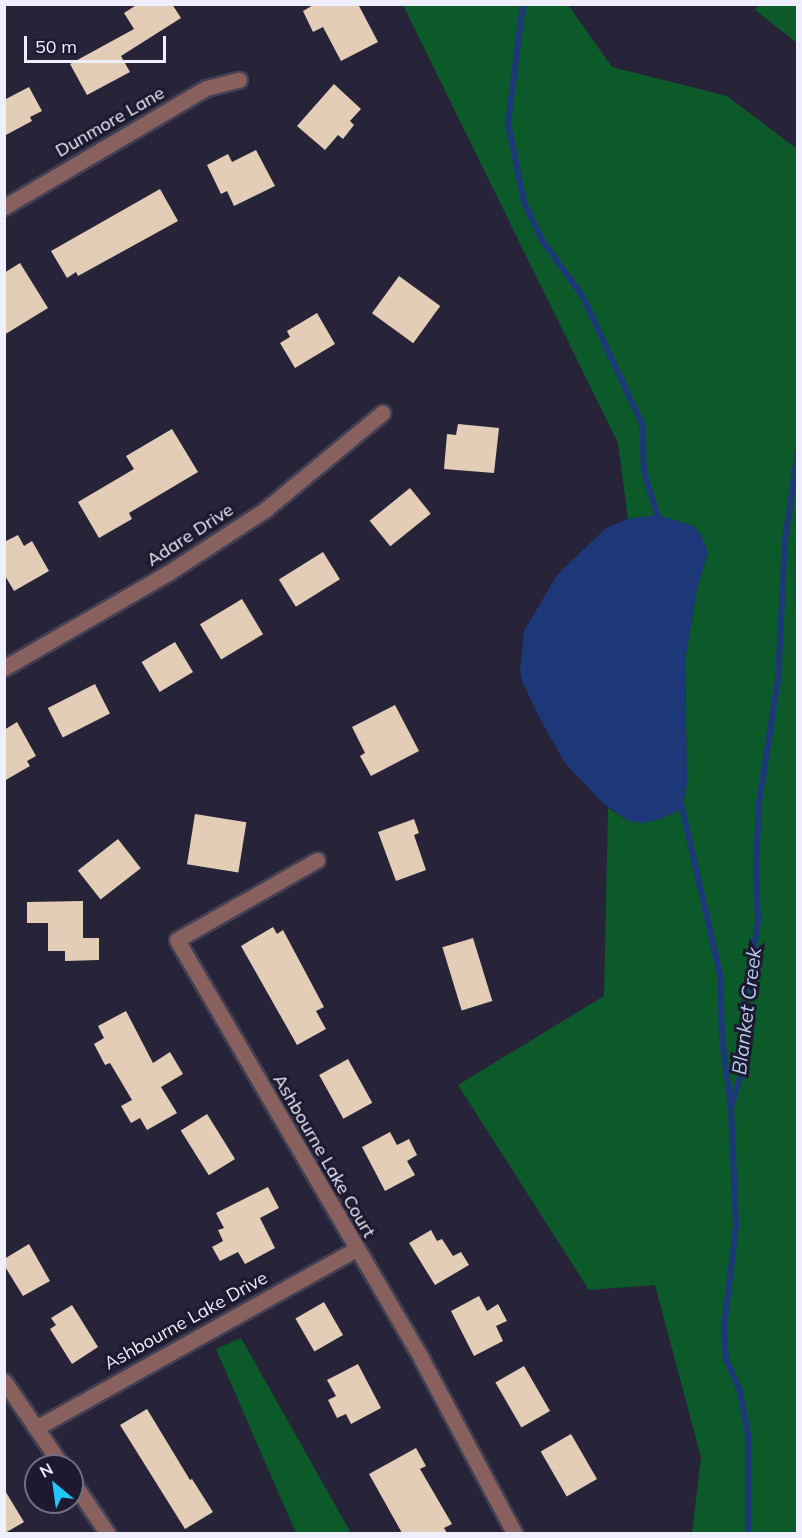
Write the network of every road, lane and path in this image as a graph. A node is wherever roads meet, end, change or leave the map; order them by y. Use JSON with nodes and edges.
{"nodes":[{"id":1,"x":239,"y":80,"type":"dead end"},
{"id":2,"x":4,"y":207,"type":"edge"},
{"id":3,"x":382,"y":413,"type":"dead end"},
{"id":4,"x":4,"y":668,"type":"edge"},
{"id":5,"x":317,"y":860,"type":"dead end"},
{"id":6,"x":356,"y":1249,"type":"junction"},
{"id":7,"x":4,"y":1381,"type":"edge"},
{"id":8,"x":36,"y":1428,"type":"junction"},
{"id":9,"x":54,"y":1454,"type":"edge"},
{"id":10,"x":84,"y":1498,"type":"edge"},
{"id":11,"x":108,"y":1533,"type":"edge"},
{"id":12,"x":515,"y":1533,"type":"edge"}],
"edges":[{"from":1,"to":2,"type":"street","name":"Dunmore Lane"},
{"from":3,"to":4,"type":"street","name":"Adare Drive"},
{"from":5,"to":6,"type":"street","name":"Ashbourne Lake Court"},
{"from":6,"to":8,"type":"street","name":"Ashbourne Lake Drive"},
{"from":6,"to":12,"type":"street","name":"Ashbourne Lake Court"},
{"from":7,"to":8,"type":"street"},
{"from":8,"to":9,"type":"street"},
{"from":10,"to":11,"type":"street"}]}
